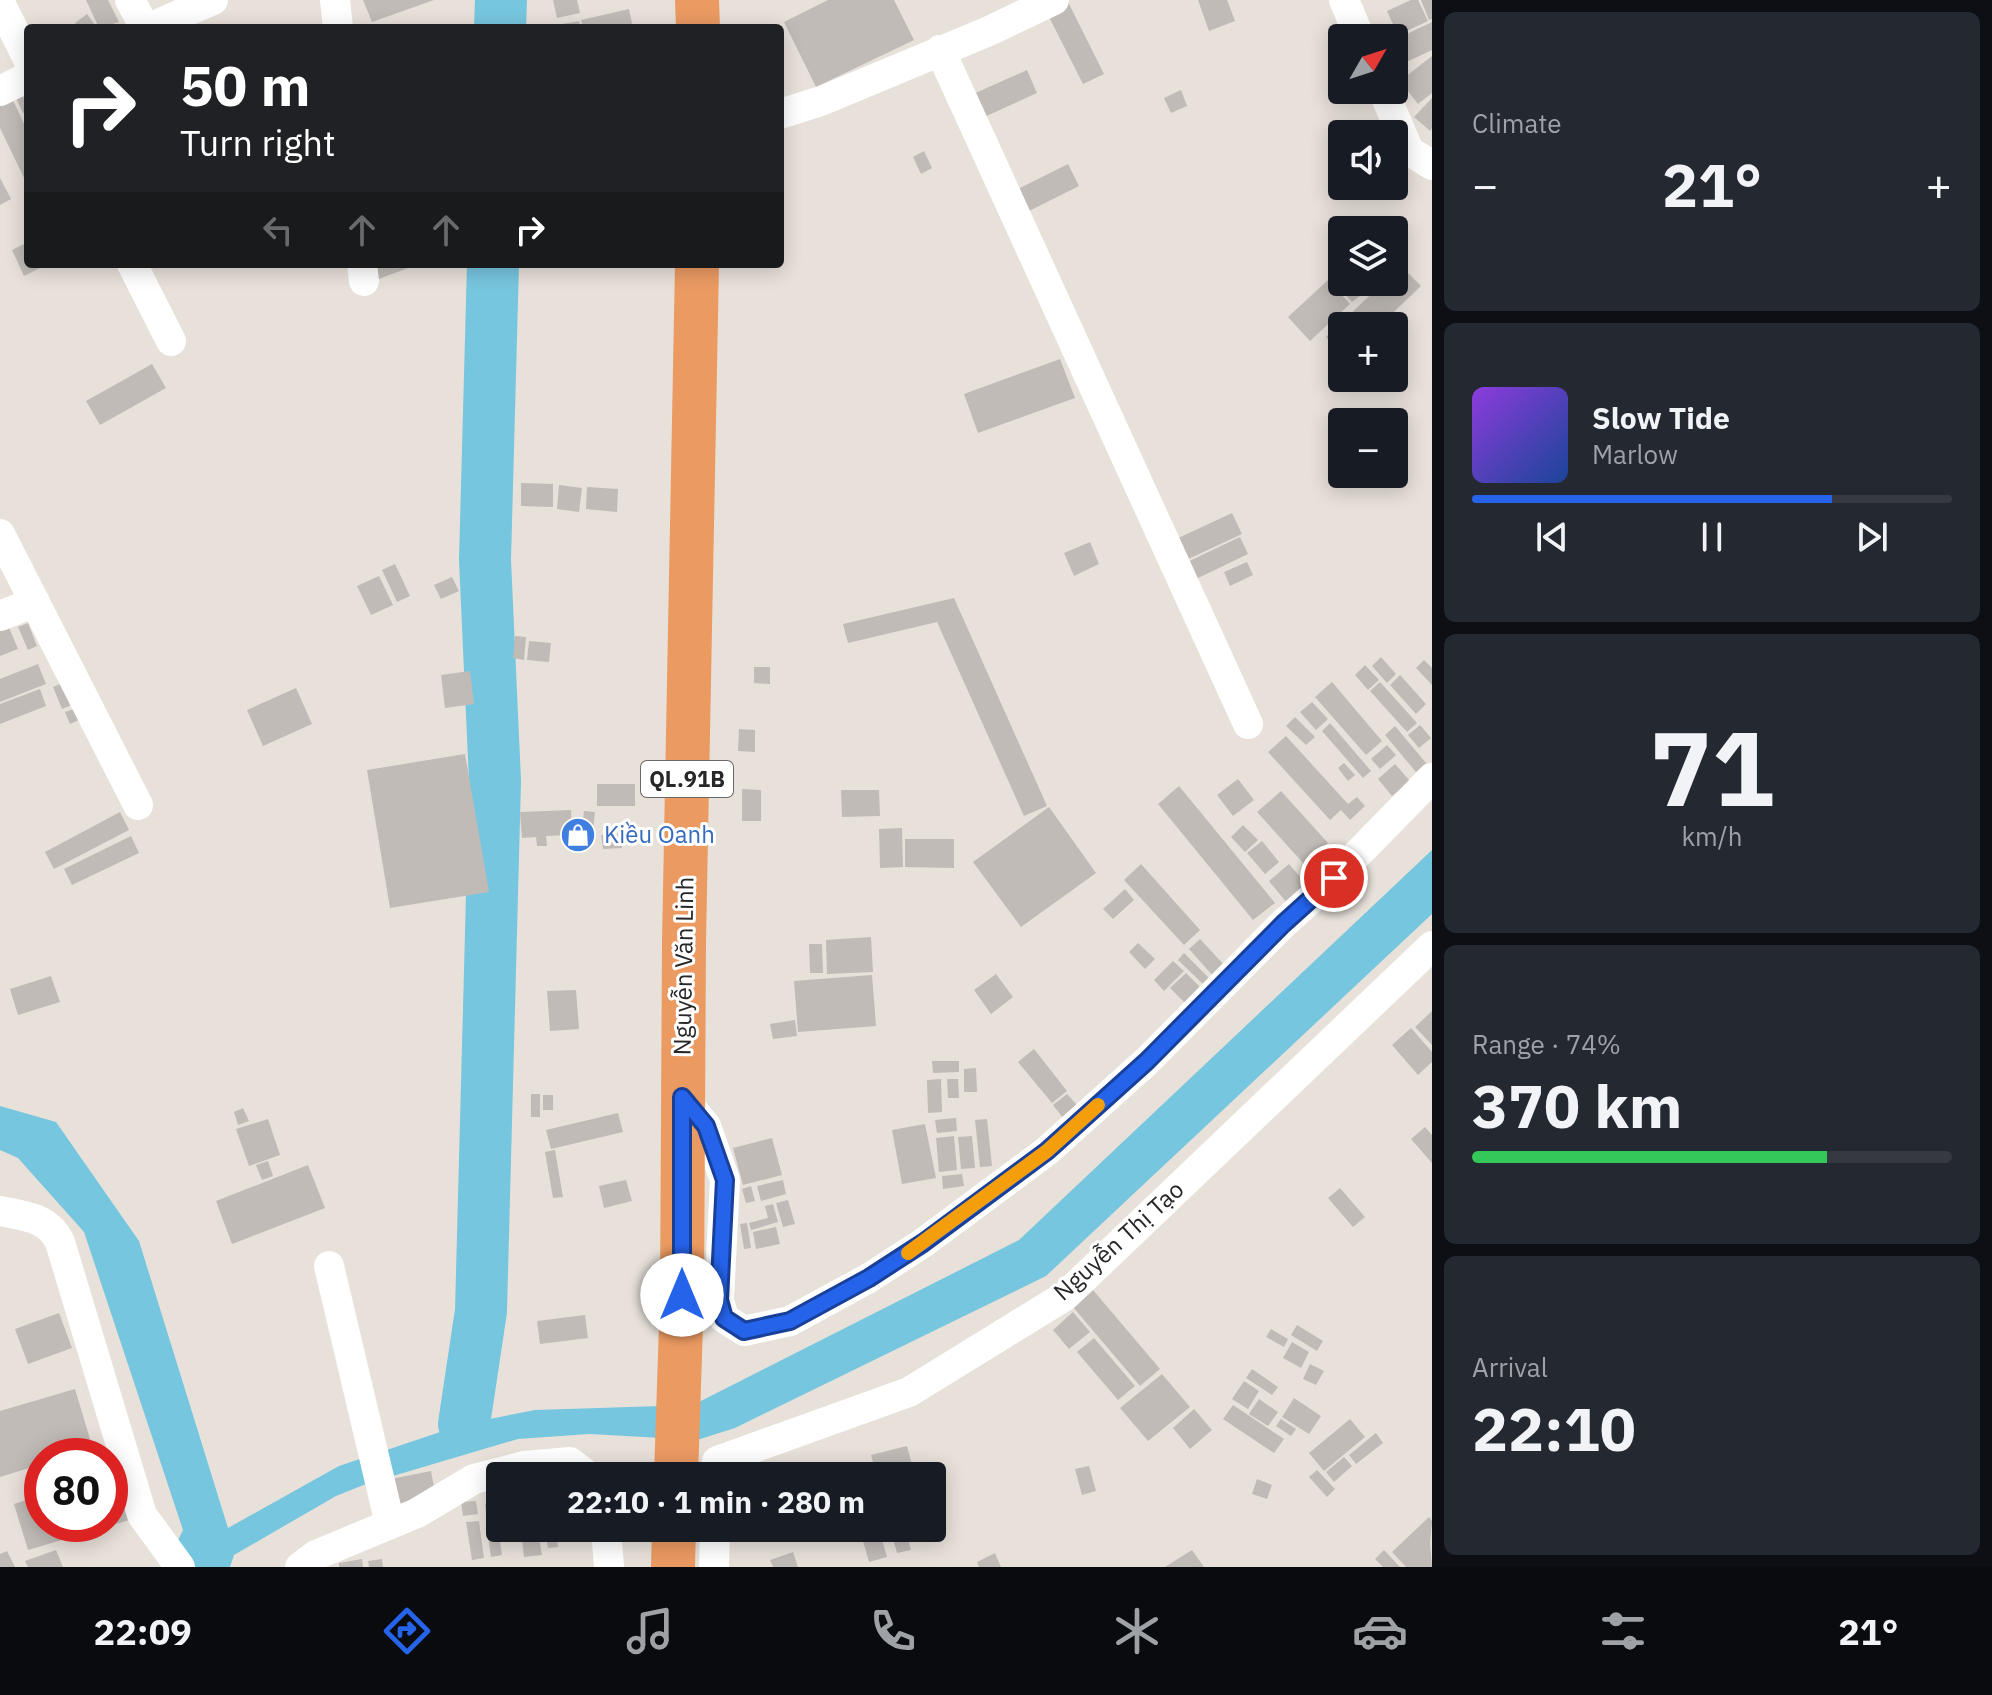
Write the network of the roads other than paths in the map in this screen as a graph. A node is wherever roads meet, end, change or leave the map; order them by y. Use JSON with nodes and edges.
{"nodes":[{"id":1,"x":130,"y":0,"type":"edge"},
{"id":2,"x":213,"y":0,"type":"edge"},
{"id":3,"x":335,"y":0,"type":"edge"},
{"id":4,"x":697,"y":0,"type":"edge"},
{"id":5,"x":1054,"y":0,"type":"edge"},
{"id":6,"x":1344,"y":0,"type":"edge"},
{"id":7,"x":0,"y":3,"type":"edge"},
{"id":8,"x":145,"y":24,"type":"edge"},
{"id":9,"x":156,"y":24,"type":"edge"},
{"id":10,"x":338,"y":24,"type":"edge"},
{"id":11,"x":698,"y":24,"type":"edge"},
{"id":12,"x":1354,"y":24,"type":"edge"},
{"id":13,"x":940,"y":50,"type":"junction"},
{"id":14,"x":24,"y":51,"type":"edge"},
{"id":15,"x":24,"y":79,"type":"edge"},
{"id":16,"x":0,"y":91,"type":"edge"},
{"id":17,"x":1389,"y":104,"type":"edge"},
{"id":18,"x":784,"y":113,"type":"edge"},
{"id":19,"x":1432,"y":165,"type":"edge"},
{"id":20,"x":134,"y":268,"type":"edge"},
{"id":21,"x":697,"y":268,"type":"edge"},
{"id":22,"x":171,"y":341,"type":"dead end"},
{"id":23,"x":0,"y":534,"type":"edge"},
{"id":24,"x":35,"y":602,"type":"junction"},
{"id":25,"x":0,"y":616,"type":"edge"},
{"id":26,"x":1248,"y":724,"type":"dead end"},
{"id":27,"x":1432,"y":778,"type":"edge"},
{"id":28,"x":138,"y":805,"type":"dead end"},
{"id":29,"x":1432,"y":946,"type":"edge"},
{"id":30,"x":682,"y":1097,"type":"junction"},
{"id":31,"x":0,"y":1211,"type":"edge"},
{"id":32,"x":329,"y":1266,"type":"dead end"},
{"id":33,"x":676,"y":1462,"type":"edge"},
{"id":34,"x":717,"y":1462,"type":"edge"},
{"id":35,"x":486,"y":1475,"type":"edge"},
{"id":36,"x":390,"y":1524,"type":"junction"},
{"id":37,"x":607,"y":1542,"type":"edge"},
{"id":38,"x":674,"y":1542,"type":"edge"},
{"id":39,"x":715,"y":1542,"type":"edge"},
{"id":40,"x":180,"y":1567,"type":"edge"},
{"id":41,"x":300,"y":1567,"type":"edge"},
{"id":42,"x":609,"y":1567,"type":"edge"},
{"id":43,"x":673,"y":1567,"type":"edge"},
{"id":44,"x":714,"y":1567,"type":"edge"}],
"edges":[{"from":1,"to":8,"type":"street"},
{"from":2,"to":9,"type":"street"},
{"from":3,"to":10,"type":"street"},
{"from":4,"to":11,"type":"highway"},
{"from":5,"to":13,"type":"street"},
{"from":6,"to":12,"type":"street"},
{"from":7,"to":14,"type":"street"},
{"from":13,"to":18,"type":"street"},
{"from":13,"to":26,"type":"street"},
{"from":15,"to":16,"type":"street"},
{"from":17,"to":19,"type":"street"},
{"from":20,"to":22,"type":"street"},
{"from":21,"to":30,"type":"highway","name":"Nguyễn Văn Linh","number":"QL.91B"},
{"from":23,"to":24,"type":"street"},
{"from":24,"to":25,"type":"street"},
{"from":24,"to":28,"type":"street"},
{"from":27,"to":30,"type":"street"},
{"from":29,"to":34,"type":"street","name":"Nguyễn Thị Tạo"},
{"from":30,"to":33,"type":"highway","name":"Nguyễn Văn Linh","number":"QL.91B"},
{"from":31,"to":40,"type":"street"},
{"from":32,"to":36,"type":"street"},
{"from":35,"to":36,"type":"street"},
{"from":36,"to":41,"type":"street"},
{"from":37,"to":42,"type":"street"},
{"from":38,"to":43,"type":"highway"},
{"from":39,"to":44,"type":"street"}]}
